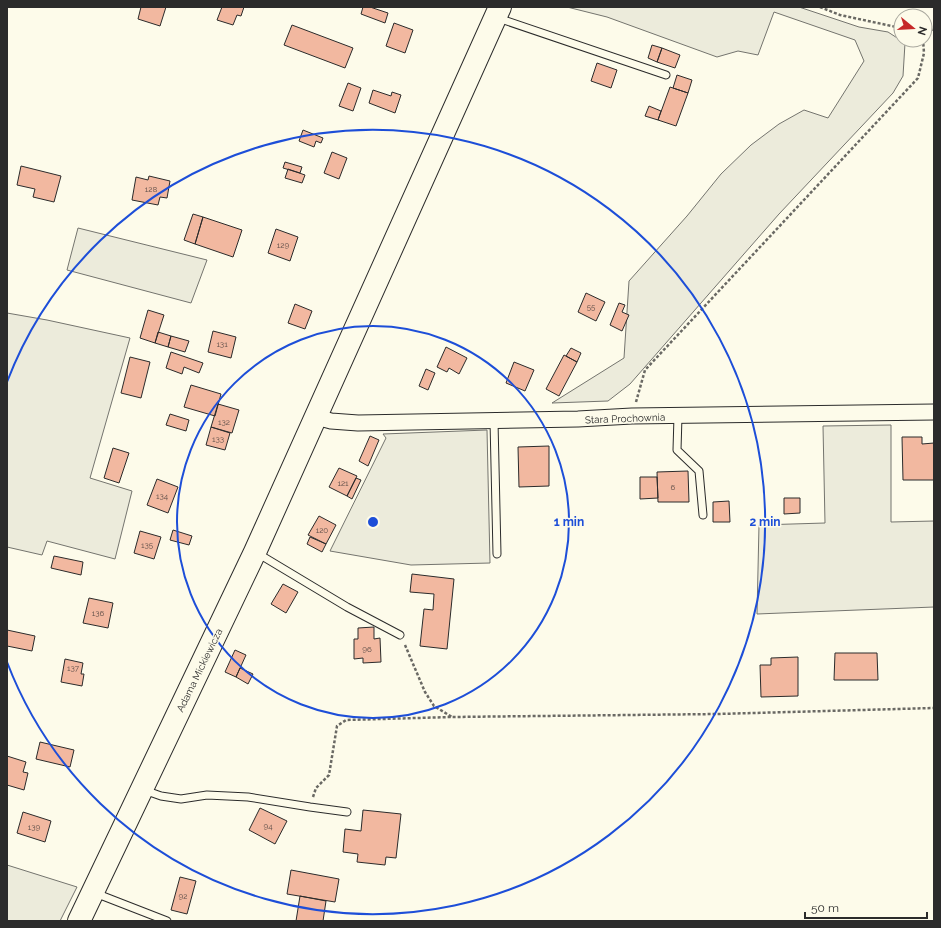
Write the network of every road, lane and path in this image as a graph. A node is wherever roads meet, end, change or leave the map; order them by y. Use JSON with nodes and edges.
{"nodes":[{"id":1,"x":820,"y":7,"type":"edge"},
{"id":2,"x":498,"y":12,"type":"edge"},
{"id":3,"x":893,"y":26,"type":"edge"},
{"id":4,"x":924,"y":48,"type":"edge"},
{"id":5,"x":666,"y":75,"type":"dead end"},
{"id":6,"x":934,"y":412,"type":"edge"},
{"id":7,"x":632,"y":416,"type":"junction"},
{"id":8,"x":678,"y":416,"type":"junction"},
{"id":9,"x":316,"y":417,"type":"junction"},
{"id":10,"x":494,"y":421,"type":"junction"},
{"id":11,"x":703,"y":515,"type":"dead end"},
{"id":12,"x":255,"y":552,"type":"junction"},
{"id":13,"x":497,"y":554,"type":"dead end"},
{"id":14,"x":400,"y":635,"type":"joint"},
{"id":15,"x":934,"y":708,"type":"edge"},
{"id":16,"x":452,"y":717,"type":"junction"},
{"id":17,"x":142,"y":789,"type":"junction"},
{"id":18,"x":310,"y":807,"type":"junction"},
{"id":19,"x":347,"y":812,"type":"dead end"},
{"id":20,"x":92,"y":892,"type":"junction"},
{"id":21,"x":79,"y":921,"type":"edge"},
{"id":22,"x":167,"y":921,"type":"edge"}],
"edges":[{"from":1,"to":3,"type":"path"},
{"from":2,"to":5,"type":"lane"},
{"from":2,"to":9,"type":"main road","name":"Adama Mickiewicza"},
{"from":4,"to":7,"type":"path"},
{"from":6,"to":8,"type":"street","name":"Stara Prochownia"},
{"from":7,"to":8,"type":"street","name":"Stara Prochownia"},
{"from":7,"to":10,"type":"street","name":"Stara Prochownia"},
{"from":8,"to":11,"type":"lane"},
{"from":9,"to":10,"type":"street","name":"Stara Prochownia"},
{"from":9,"to":12,"type":"main road","name":"Adama Mickiewicza"},
{"from":10,"to":13,"type":"lane"},
{"from":12,"to":14,"type":"lane"},
{"from":12,"to":17,"type":"main road","name":"Adama Mickiewicza"},
{"from":14,"to":16,"type":"path"},
{"from":15,"to":16,"type":"path"},
{"from":16,"to":18,"type":"path"},
{"from":17,"to":18,"type":"lane"},
{"from":17,"to":20,"type":"main road","name":"Adama Mickiewicza"},
{"from":18,"to":19,"type":"lane"},
{"from":20,"to":21,"type":"main road","name":"Adama Mickiewicza"},
{"from":20,"to":22,"type":"lane"}]}
